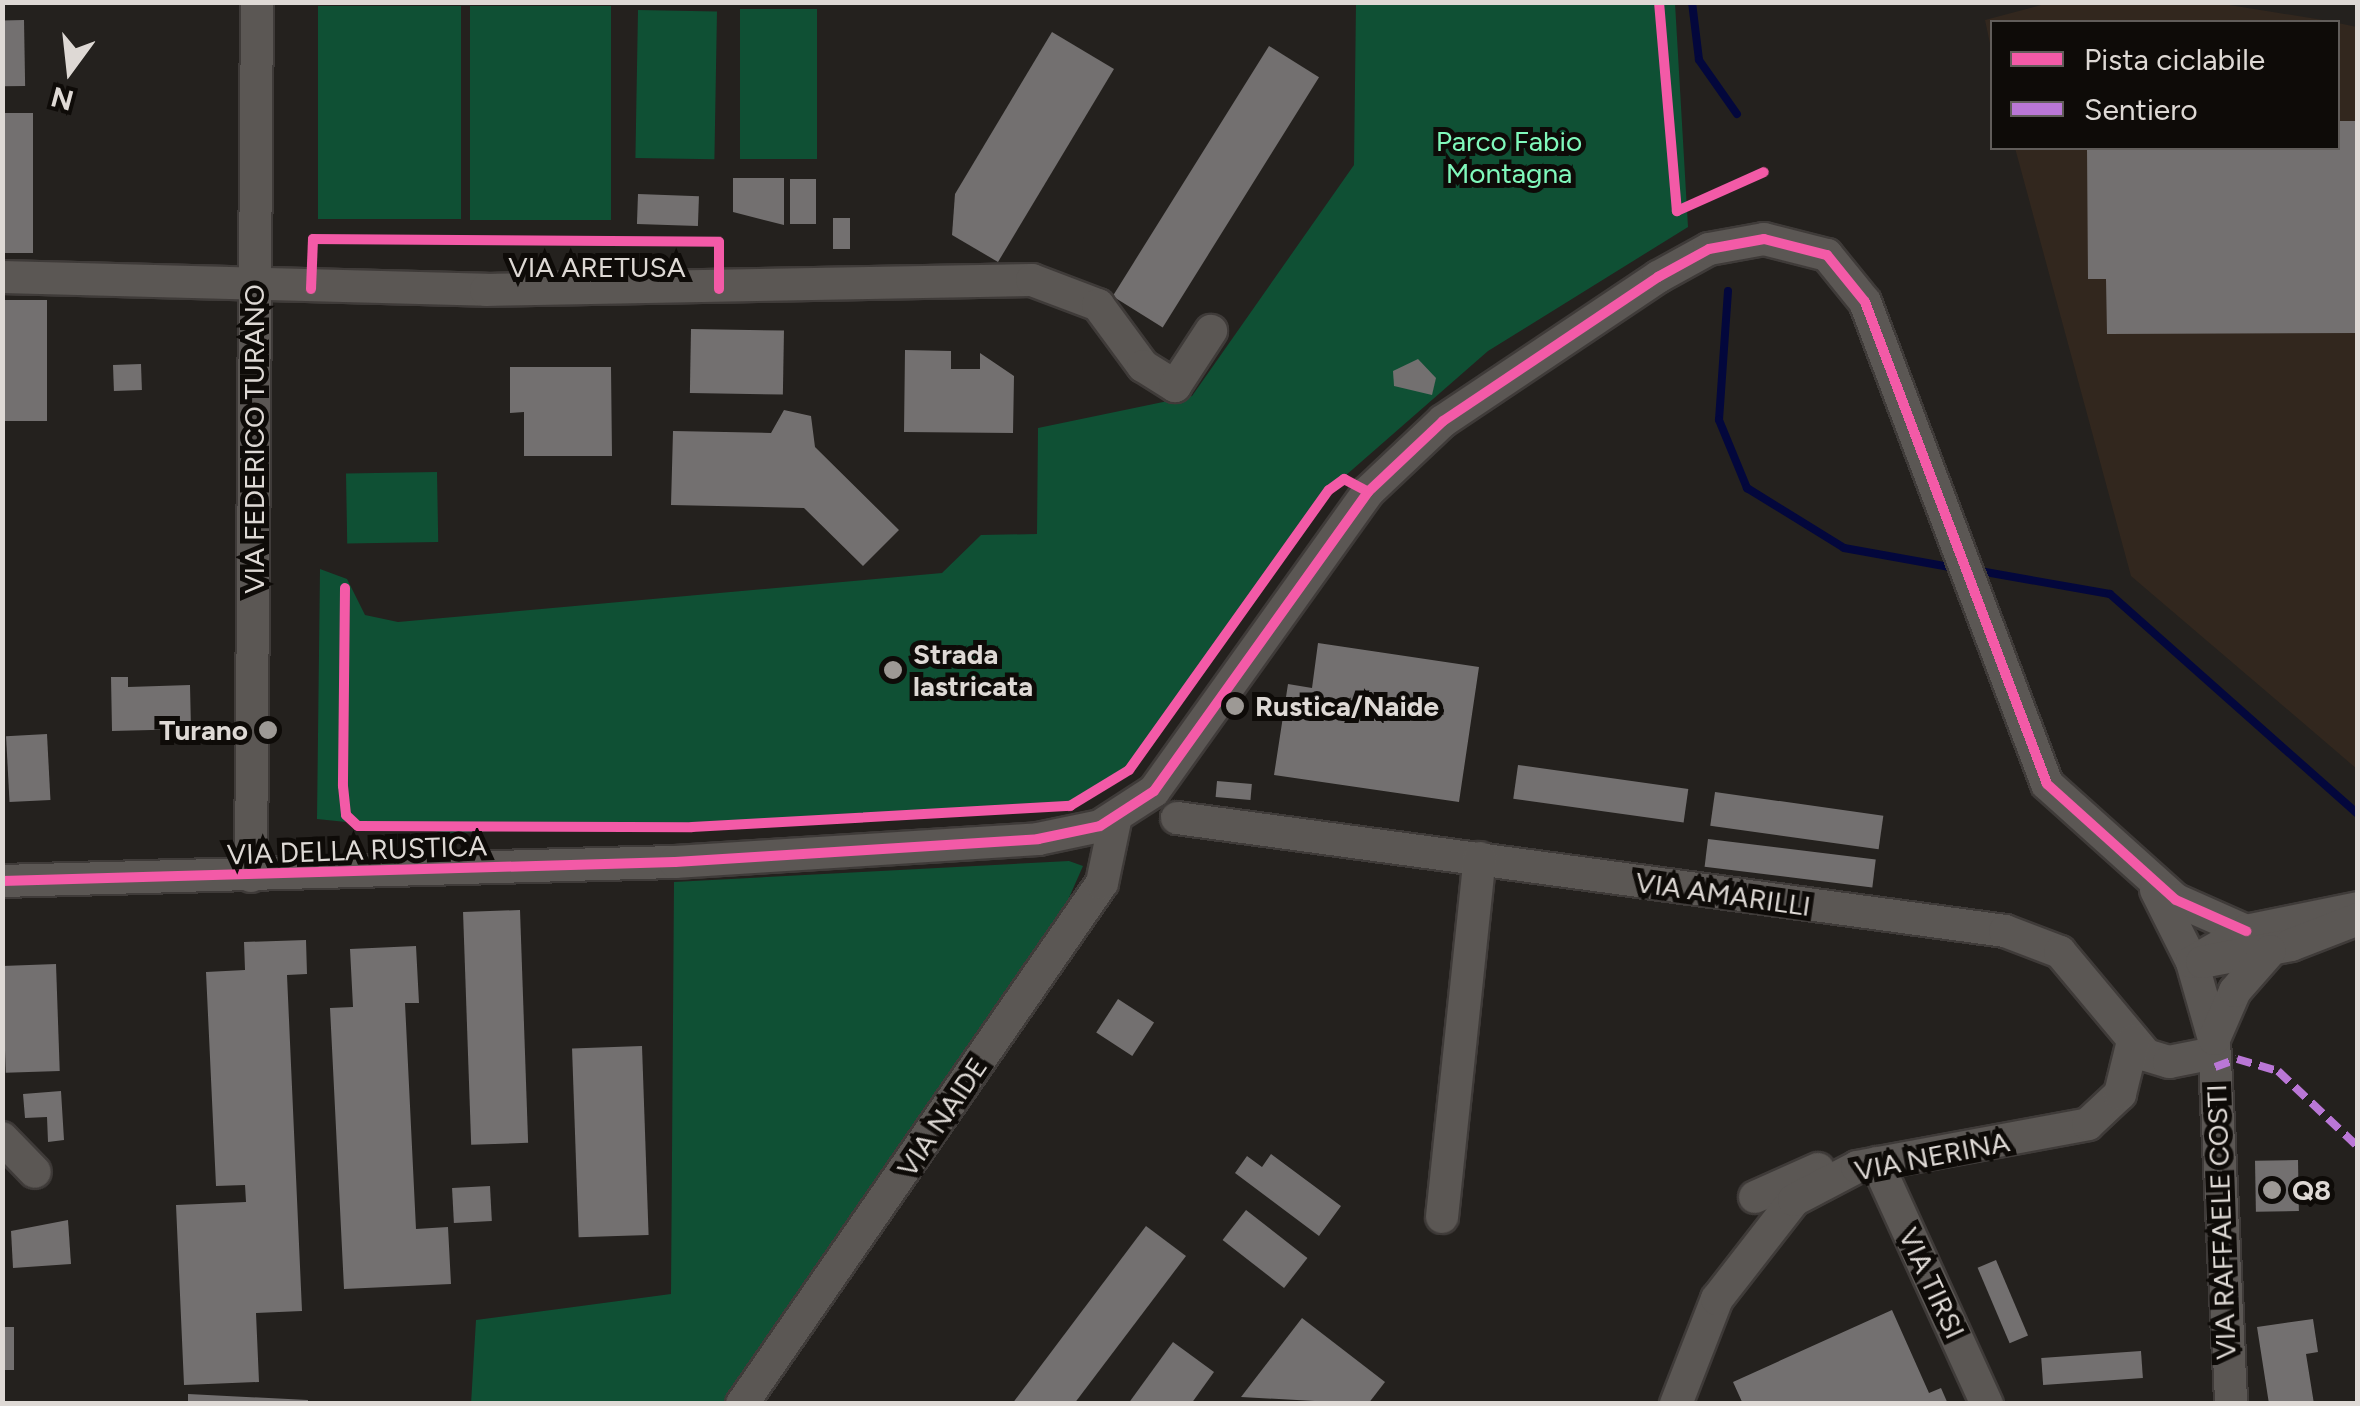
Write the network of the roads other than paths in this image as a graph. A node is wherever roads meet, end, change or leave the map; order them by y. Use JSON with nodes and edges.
{"nodes":[{"id":1,"x":257,"y":2,"type":"edge"},
{"id":2,"x":2,"y":277,"type":"edge"},
{"id":3,"x":255,"y":279,"type":"junction"},
{"id":4,"x":1211,"y":331,"type":"dead end"},
{"id":5,"x":1168,"y":773,"type":"junction"},
{"id":6,"x":1177,"y":818,"type":"junction"},
{"id":7,"x":1115,"y":820,"type":"junction"},
{"id":8,"x":1480,"y":858,"type":"junction"},
{"id":9,"x":250,"y":876,"type":"junction"},
{"id":10,"x":5,"y":878,"type":"edge"},
{"id":11,"x":2148,"y":878,"type":"junction"},
{"id":12,"x":2358,"y":908,"type":"edge"},
{"id":13,"x":2358,"y":920,"type":"edge"},
{"id":14,"x":2258,"y":941,"type":"junction"},
{"id":15,"x":2192,"y":962,"type":"junction"},
{"id":16,"x":2133,"y":1042,"type":"junction"},
{"id":17,"x":2214,"y":1046,"type":"junction"},
{"id":18,"x":2169,"y":1062,"type":"junction"},
{"id":19,"x":2120,"y":1094,"type":"junction"},
{"id":20,"x":2,"y":1138,"type":"edge"},
{"id":21,"x":1867,"y":1165,"type":"junction"},
{"id":22,"x":35,"y":1172,"type":"dead end"},
{"id":23,"x":1755,"y":1196,"type":"dead end"},
{"id":24,"x":1442,"y":1217,"type":"dead end"},
{"id":25,"x":742,"y":1404,"type":"edge"},
{"id":26,"x":1676,"y":1404,"type":"edge"},
{"id":27,"x":1987,"y":1404,"type":"edge"},
{"id":28,"x":2231,"y":1404,"type":"edge"}],
"edges":[{"from":1,"to":3,"type":"street","name":"VIA FEDERICO TURANO"},
{"from":2,"to":3,"type":"street","name":"VIA ARETUSA"},
{"from":3,"to":4,"type":"street","name":"VIA ARETUSA"},
{"from":3,"to":9,"type":"street","name":"VIA FEDERICO TURANO"},
{"from":5,"to":6,"type":"street"},
{"from":5,"to":7,"type":"street","name":"VIA DELLA RUSTICA"},
{"from":5,"to":11,"type":"street","name":"VIA DELLA RUSTICA"},
{"from":6,"to":7,"type":"street","name":"VIA AMARILLI"},
{"from":6,"to":8,"type":"street","name":"VIA AMARILLI"},
{"from":7,"to":9,"type":"street","name":"VIA DELLA RUSTICA"},
{"from":7,"to":25,"type":"street","name":"VIA NAIDE"},
{"from":8,"to":16,"type":"street","name":"VIA AMARILLI"},
{"from":8,"to":24,"type":"street"},
{"from":9,"to":10,"type":"street","name":"VIA DELLA RUSTICA"},
{"from":11,"to":14,"type":"street"},
{"from":11,"to":15,"type":"street"},
{"from":12,"to":14,"type":"street","name":"VIA RAFFAELE COSTI"},
{"from":13,"to":14,"type":"street","name":"VIA RAFFAELE COSTI"},
{"from":14,"to":15,"type":"street","name":"VIA RAFFAELE COSTI"},
{"from":14,"to":17,"type":"street","name":"VIA RAFFAELE COSTI"},
{"from":15,"to":17,"type":"street","name":"VIA RAFFAELE COSTI"},
{"from":16,"to":18,"type":"street","name":"VIA AMARILLI"},
{"from":16,"to":19,"type":"street"},
{"from":17,"to":18,"type":"street"},
{"from":17,"to":28,"type":"street","name":"VIA RAFFAELE COSTI"},
{"from":18,"to":19,"type":"street","name":"VIA NERINA"},
{"from":19,"to":21,"type":"street","name":"VIA NERINA"},
{"from":20,"to":22,"type":"street"},
{"from":21,"to":23,"type":"street"},
{"from":21,"to":26,"type":"street","name":"VIA NERINA"},
{"from":21,"to":27,"type":"street","name":"VIA TIRSI"}]}
